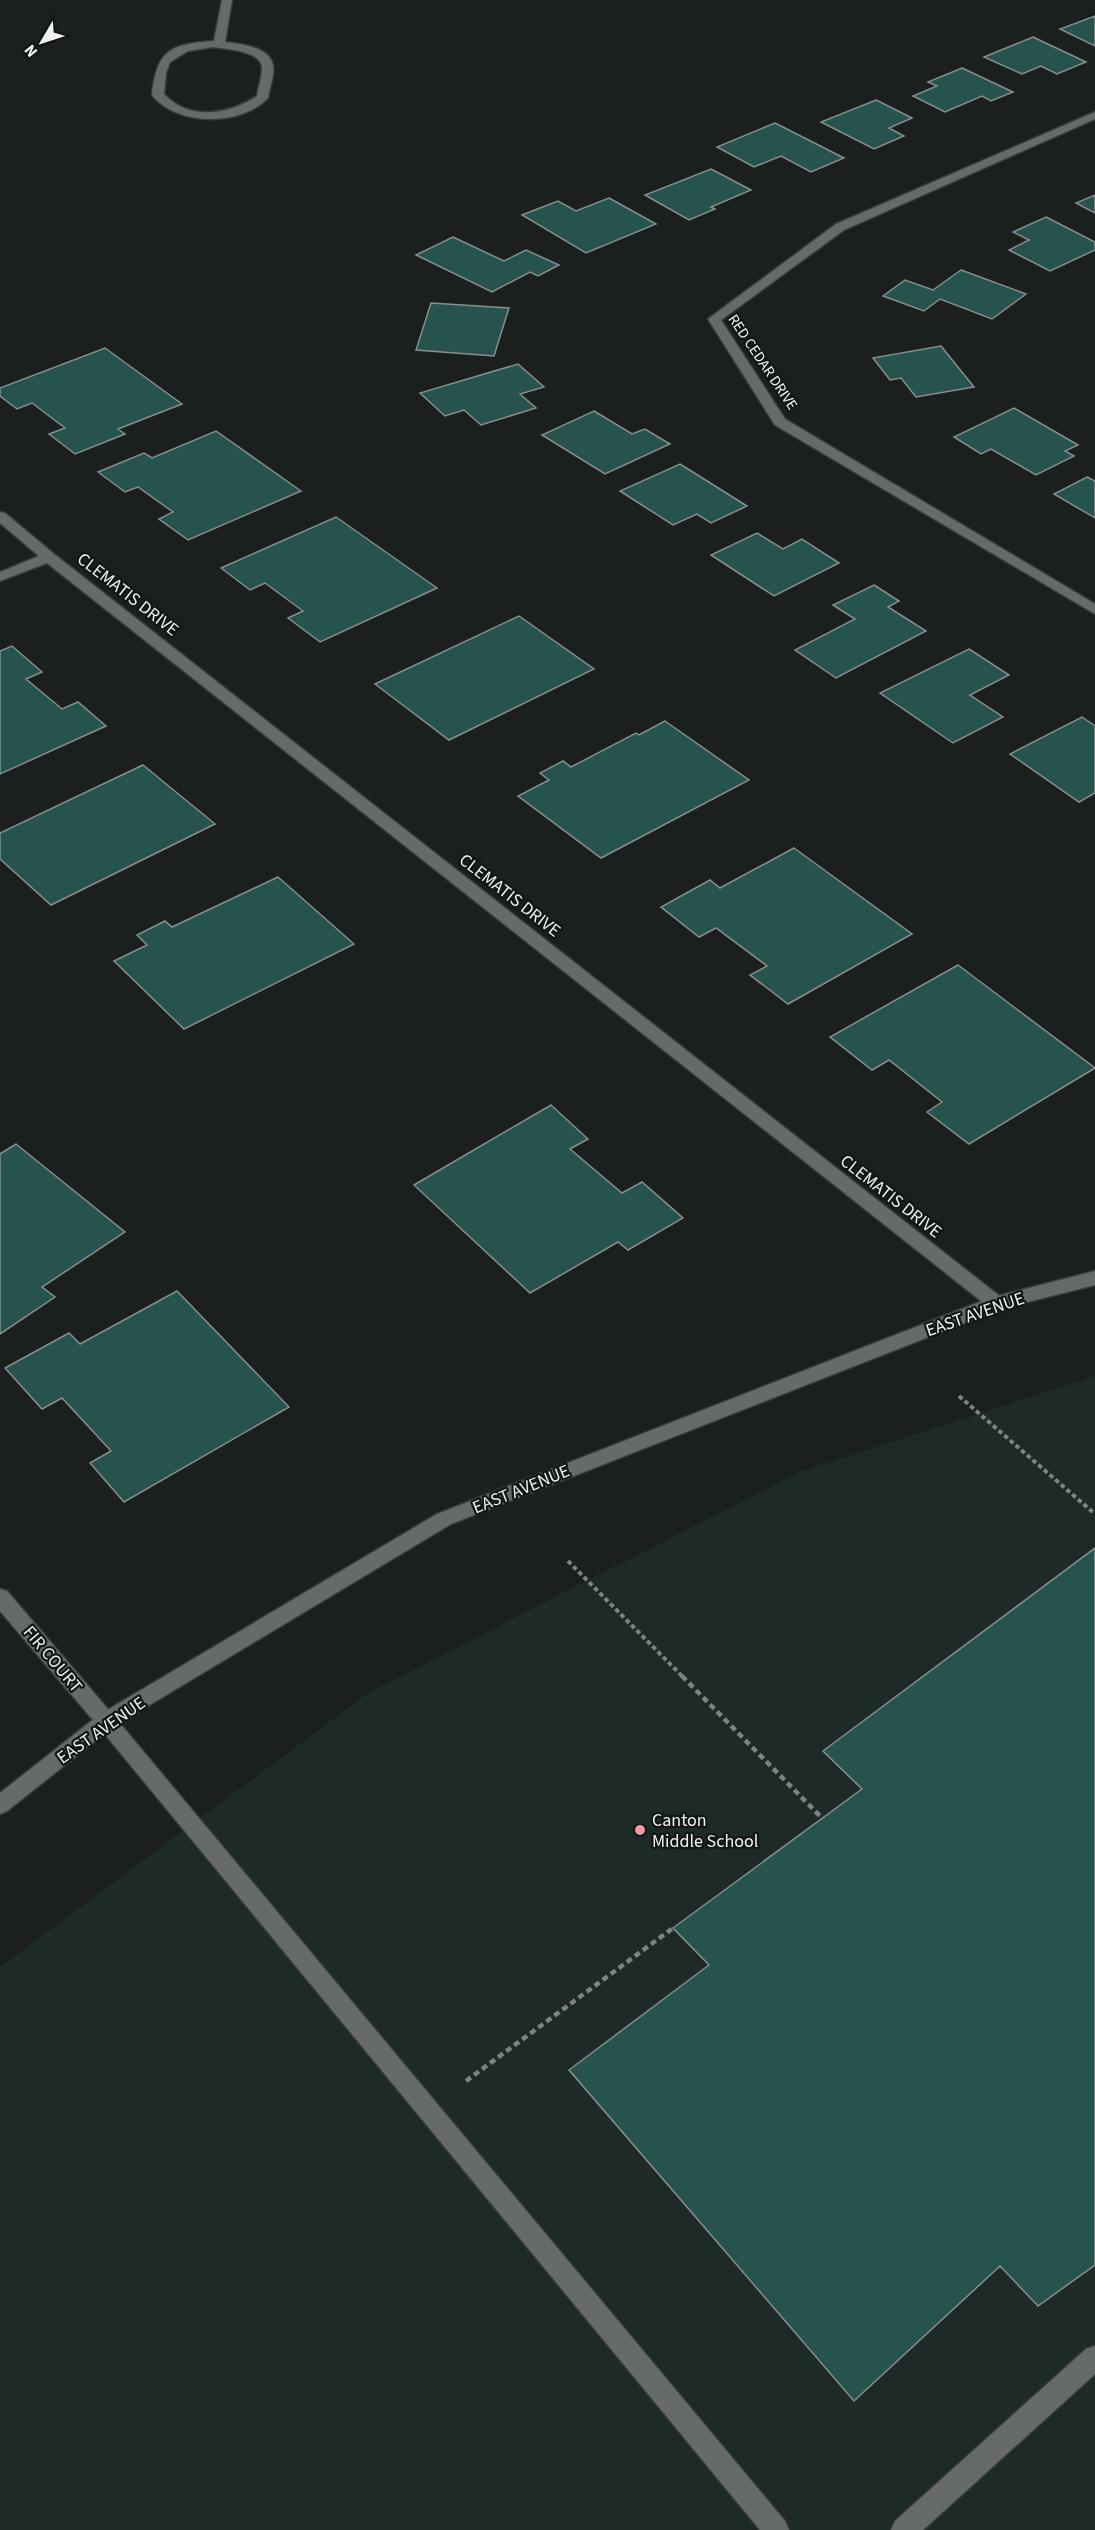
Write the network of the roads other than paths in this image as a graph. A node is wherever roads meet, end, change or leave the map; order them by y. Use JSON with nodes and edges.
{"nodes":[{"id":1,"x":227,"y":0,"type":"edge"},
{"id":2,"x":219,"y":44,"type":"junction"},
{"id":3,"x":1095,"y":115,"type":"edge"},
{"id":4,"x":0,"y":516,"type":"edge"},
{"id":5,"x":49,"y":556,"type":"junction"},
{"id":6,"x":0,"y":577,"type":"edge"},
{"id":7,"x":1095,"y":610,"type":"edge"},
{"id":8,"x":1095,"y":1278,"type":"edge"},
{"id":9,"x":996,"y":1303,"type":"junction"},
{"id":10,"x":0,"y":1597,"type":"edge"},
{"id":11,"x":106,"y":1721,"type":"junction"},
{"id":12,"x":0,"y":1805,"type":"edge"},
{"id":13,"x":1095,"y":2358,"type":"edge"},
{"id":14,"x":776,"y":2530,"type":"edge"},
{"id":15,"x":904,"y":2530,"type":"edge"}],
"edges":[{"from":1,"to":2,"type":"street"},
{"from":2,"to":2,"type":"street"},
{"from":3,"to":7,"type":"street","name":"RED CEDAR DRIVE"},
{"from":4,"to":5,"type":"street","name":"CLEMATIS DRIVE"},
{"from":5,"to":6,"type":"street"},
{"from":5,"to":9,"type":"street","name":"CLEMATIS DRIVE"},
{"from":8,"to":9,"type":"street","name":"EAST AVENUE"},
{"from":9,"to":11,"type":"street","name":"EAST AVENUE"},
{"from":10,"to":11,"type":"street","name":"FIR COURT"},
{"from":11,"to":12,"type":"street","name":"EAST AVENUE"},
{"from":11,"to":14,"type":"street","name":"FIR COURT"},
{"from":13,"to":15,"type":"street"}]}
